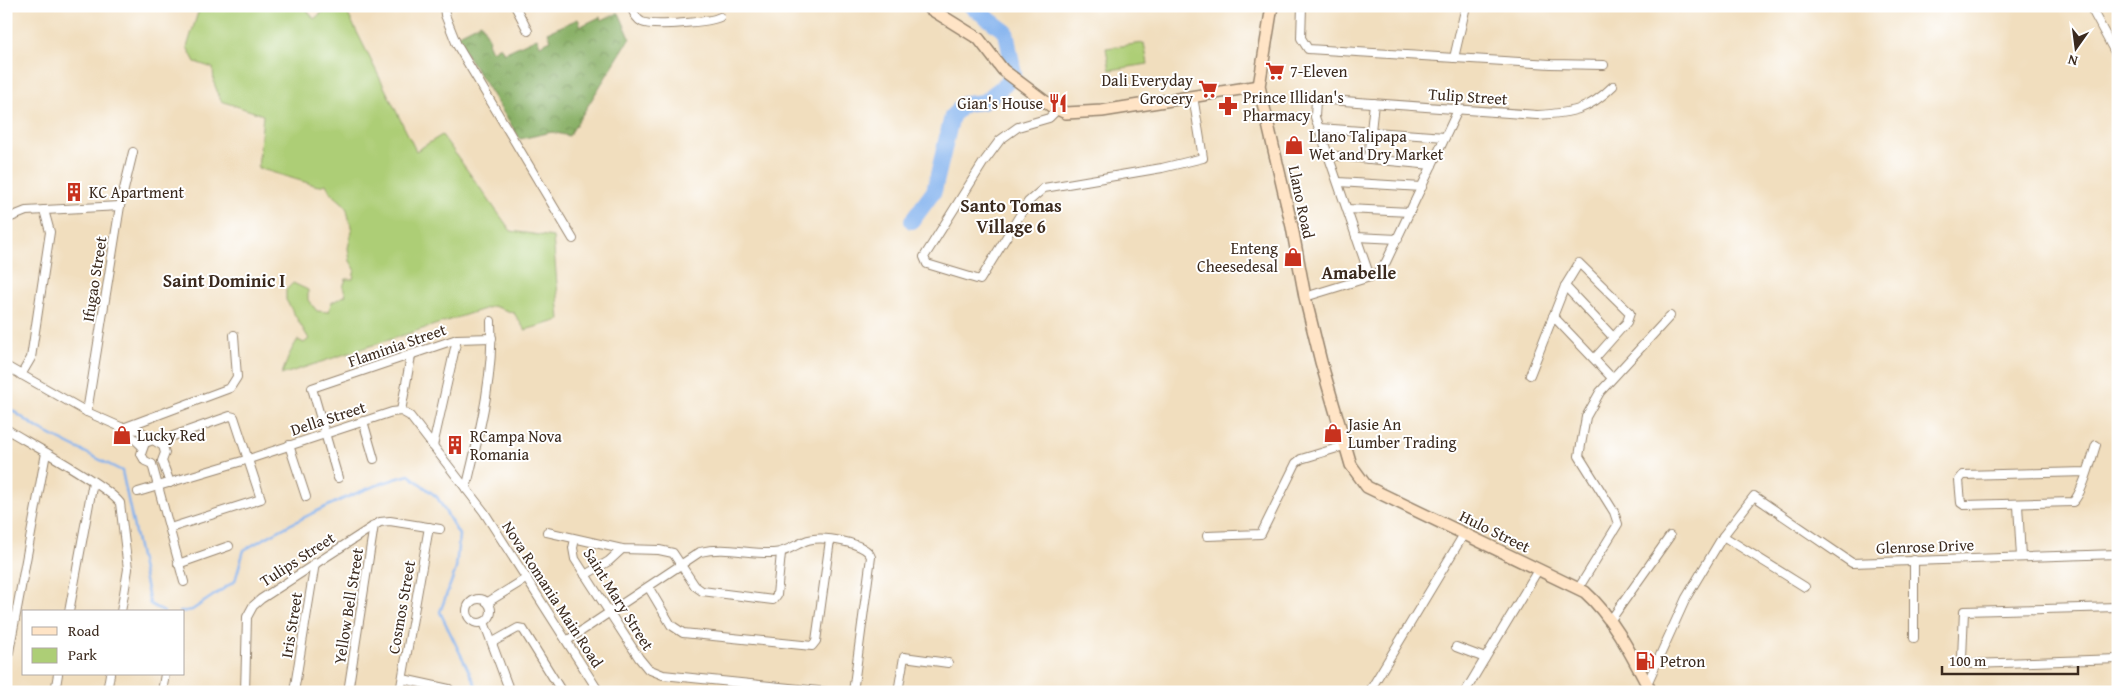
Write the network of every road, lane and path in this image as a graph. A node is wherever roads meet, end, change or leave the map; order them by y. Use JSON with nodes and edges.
{"nodes":[{"id":1,"x":444,"y":6,"type":"edge"},
{"id":2,"x":515,"y":6,"type":"edge"},
{"id":3,"x":631,"y":6,"type":"edge"},
{"id":4,"x":926,"y":6,"type":"edge"},
{"id":5,"x":1272,"y":6,"type":"edge"},
{"id":6,"x":1302,"y":6,"type":"edge"},
{"id":7,"x":1466,"y":6,"type":"edge"},
{"id":8,"x":2090,"y":6,"type":"edge"},
{"id":9,"x":720,"y":17,"type":"dead end"},
{"id":10,"x":528,"y":31,"type":"dead end"},
{"id":11,"x":1454,"y":58,"type":"junction"},
{"id":12,"x":2118,"y":58,"type":"edge"},
{"id":13,"x":1604,"y":64,"type":"dead end"},
{"id":14,"x":1260,"y":86,"type":"junction"},
{"id":15,"x":1613,"y":86,"type":"dead end"},
{"id":16,"x":1193,"y":96,"type":"junction"},
{"id":17,"x":1374,"y":103,"type":"junction"},
{"id":18,"x":1057,"y":110,"type":"junction"},
{"id":19,"x":1458,"y":110,"type":"junction"},
{"id":20,"x":1319,"y":128,"type":"junction"},
{"id":21,"x":1372,"y":132,"type":"junction"},
{"id":22,"x":1445,"y":137,"type":"junction"},
{"id":23,"x":133,"y":152,"type":"dead end"},
{"id":24,"x":1328,"y":155,"type":"junction"},
{"id":25,"x":1368,"y":159,"type":"junction"},
{"id":26,"x":1432,"y":165,"type":"junction"},
{"id":27,"x":1338,"y":182,"type":"junction"},
{"id":28,"x":1422,"y":187,"type":"junction"},
{"id":29,"x":120,"y":206,"type":"junction"},
{"id":30,"x":1347,"y":209,"type":"junction"},
{"id":31,"x":44,"y":210,"type":"junction"},
{"id":32,"x":1410,"y":212,"type":"junction"},
{"id":33,"x":6,"y":219,"type":"edge"},
{"id":34,"x":1356,"y":237,"type":"junction"},
{"id":35,"x":573,"y":238,"type":"dead end"},
{"id":36,"x":1398,"y":239,"type":"junction"},
{"id":37,"x":1370,"y":277,"type":"junction"},
{"id":38,"x":1565,"y":286,"type":"junction"},
{"id":39,"x":1305,"y":297,"type":"junction"},
{"id":40,"x":1553,"y":316,"type":"junction"},
{"id":41,"x":1670,"y":316,"type":"dead end"},
{"id":42,"x":491,"y":321,"type":"dead end"},
{"id":43,"x":234,"y":335,"type":"dead end"},
{"id":44,"x":1613,"y":337,"type":"junction"},
{"id":45,"x":492,"y":338,"type":"junction"},
{"id":46,"x":457,"y":340,"type":"junction"},
{"id":47,"x":411,"y":356,"type":"junction"},
{"id":48,"x":1595,"y":358,"type":"junction"},
{"id":49,"x":6,"y":366,"type":"edge"},
{"id":50,"x":22,"y":375,"type":"junction"},
{"id":51,"x":1530,"y":375,"type":"dead end"},
{"id":52,"x":1612,"y":378,"type":"junction"},
{"id":53,"x":1332,"y":403,"type":"joint"},
{"id":54,"x":401,"y":411,"type":"junction"},
{"id":55,"x":87,"y":412,"type":"junction"},
{"id":56,"x":362,"y":421,"type":"junction"},
{"id":57,"x":124,"y":428,"type":"junction"},
{"id":58,"x":6,"y":429,"type":"edge"},
{"id":59,"x":326,"y":434,"type":"junction"},
{"id":60,"x":173,"y":436,"type":"dead end"},
{"id":61,"x":153,"y":440,"type":"junction"},
{"id":62,"x":289,"y":445,"type":"junction"},
{"id":63,"x":2096,"y":445,"type":"dead end"},
{"id":64,"x":142,"y":446,"type":"junction"},
{"id":65,"x":433,"y":446,"type":"junction"},
{"id":66,"x":1344,"y":446,"type":"junction"},
{"id":67,"x":46,"y":453,"type":"junction"},
{"id":68,"x":374,"y":458,"type":"dead end"},
{"id":69,"x":249,"y":459,"type":"junction"},
{"id":70,"x":2086,"y":472,"type":"junction"},
{"id":71,"x":338,"y":478,"type":"dead end"},
{"id":72,"x":93,"y":482,"type":"junction"},
{"id":73,"x":170,"y":483,"type":"junction"},
{"id":74,"x":160,"y":486,"type":"junction"},
{"id":75,"x":466,"y":489,"type":"junction"},
{"id":76,"x":138,"y":492,"type":"dead end"},
{"id":77,"x":306,"y":497,"type":"dead end"},
{"id":78,"x":2018,"y":505,"type":"junction"},
{"id":79,"x":374,"y":525,"type":"junction"},
{"id":80,"x":170,"y":528,"type":"junction"},
{"id":81,"x":430,"y":528,"type":"junction"},
{"id":82,"x":440,"y":529,"type":"dead end"},
{"id":83,"x":547,"y":532,"type":"dead end"},
{"id":84,"x":1464,"y":534,"type":"junction"},
{"id":85,"x":1207,"y":536,"type":"dead end"},
{"id":86,"x":1670,"y":536,"type":"dead end"},
{"id":87,"x":1723,"y":536,"type":"junction"},
{"id":88,"x":575,"y":539,"type":"junction"},
{"id":89,"x":830,"y":540,"type":"junction"},
{"id":90,"x":229,"y":546,"type":"dead end"},
{"id":91,"x":622,"y":549,"type":"junction"},
{"id":92,"x":782,"y":553,"type":"junction"},
{"id":93,"x":2118,"y":554,"type":"edge"},
{"id":94,"x":2021,"y":557,"type":"junction"},
{"id":95,"x":1914,"y":560,"type":"junction"},
{"id":96,"x":315,"y":563,"type":"junction"},
{"id":97,"x":178,"y":564,"type":"junction"},
{"id":98,"x":681,"y":564,"type":"junction"},
{"id":99,"x":1538,"y":570,"type":"junction"},
{"id":100,"x":586,"y":575,"type":"junction"},
{"id":101,"x":527,"y":578,"type":"junction"},
{"id":102,"x":184,"y":582,"type":"dead end"},
{"id":103,"x":1805,"y":587,"type":"dead end"},
{"id":104,"x":649,"y":588,"type":"junction"},
{"id":105,"x":1578,"y":589,"type":"junction"},
{"id":106,"x":488,"y":602,"type":"junction"},
{"id":107,"x":2118,"y":607,"type":"edge"},
{"id":108,"x":69,"y":610,"type":"edge"},
{"id":109,"x":121,"y":610,"type":"edge"},
{"id":110,"x":611,"y":612,"type":"junction"},
{"id":111,"x":1610,"y":621,"type":"junction"},
{"id":112,"x":484,"y":622,"type":"junction"},
{"id":113,"x":1914,"y":638,"type":"dead end"},
{"id":114,"x":568,"y":640,"type":"junction"},
{"id":115,"x":493,"y":642,"type":"junction"},
{"id":116,"x":1456,"y":647,"type":"dead end"},
{"id":117,"x":1485,"y":658,"type":"junction"},
{"id":118,"x":2118,"y":659,"type":"edge"},
{"id":119,"x":948,"y":663,"type":"dead end"},
{"id":120,"x":6,"y":668,"type":"edge"},
{"id":121,"x":58,"y":676,"type":"edge"},
{"id":122,"x":110,"y":676,"type":"edge"},
{"id":123,"x":165,"y":676,"type":"edge"},
{"id":124,"x":403,"y":679,"type":"junction"},
{"id":125,"x":1649,"y":688,"type":"edge"},
{"id":126,"x":55,"y":692,"type":"edge"},
{"id":127,"x":107,"y":692,"type":"edge"},
{"id":128,"x":162,"y":692,"type":"edge"},
{"id":129,"x":245,"y":692,"type":"edge"},
{"id":130,"x":294,"y":692,"type":"edge"},
{"id":131,"x":348,"y":692,"type":"edge"},
{"id":132,"x":400,"y":692,"type":"edge"},
{"id":133,"x":452,"y":692,"type":"edge"},
{"id":134,"x":510,"y":692,"type":"edge"},
{"id":135,"x":562,"y":692,"type":"edge"},
{"id":136,"x":599,"y":692,"type":"edge"},
{"id":137,"x":828,"y":692,"type":"edge"},
{"id":138,"x":853,"y":692,"type":"edge"},
{"id":139,"x":898,"y":692,"type":"edge"},
{"id":140,"x":1369,"y":692,"type":"edge"},
{"id":141,"x":1464,"y":692,"type":"edge"}],
"edges":[{"from":1,"to":35,"type":"street"},
{"from":2,"to":10,"type":"street"},
{"from":3,"to":9,"type":"street"},
{"from":4,"to":18,"type":"main road"},
{"from":5,"to":14,"type":"main road","name":"Llano Road"},
{"from":6,"to":11,"type":"street"},
{"from":7,"to":11,"type":"street"},
{"from":8,"to":12,"type":"street"},
{"from":11,"to":13,"type":"street"},
{"from":14,"to":16,"type":"main road"},
{"from":14,"to":39,"type":"main road","name":"Llano Road"},
{"from":15,"to":19,"type":"street","name":"Tulip Street"},
{"from":16,"to":18,"type":"main road"},
{"from":16,"to":18,"type":"street"},
{"from":17,"to":19,"type":"street","name":"Tulip Street"},
{"from":17,"to":20,"type":"street","name":"Tulip Street"},
{"from":17,"to":21,"type":"street"},
{"from":19,"to":22,"type":"street"},
{"from":20,"to":21,"type":"street"},
{"from":20,"to":24,"type":"street"},
{"from":21,"to":22,"type":"street"},
{"from":21,"to":25,"type":"street"},
{"from":22,"to":26,"type":"street"},
{"from":23,"to":29,"type":"street","name":"Ifugao Street"},
{"from":24,"to":25,"type":"street"},
{"from":24,"to":27,"type":"street"},
{"from":25,"to":26,"type":"street"},
{"from":26,"to":28,"type":"street"},
{"from":27,"to":28,"type":"street"},
{"from":27,"to":30,"type":"street"},
{"from":28,"to":32,"type":"street"},
{"from":29,"to":31,"type":"street"},
{"from":29,"to":55,"type":"street","name":"Ifugao Street"},
{"from":30,"to":32,"type":"street"},
{"from":30,"to":34,"type":"street"},
{"from":31,"to":33,"type":"street"},
{"from":31,"to":50,"type":"street"},
{"from":32,"to":36,"type":"street"},
{"from":34,"to":36,"type":"street"},
{"from":34,"to":37,"type":"street"},
{"from":36,"to":37,"type":"street"},
{"from":37,"to":39,"type":"street"},
{"from":38,"to":40,"type":"street"},
{"from":38,"to":44,"type":"street"},
{"from":38,"to":44,"type":"street"},
{"from":39,"to":53,"type":"main road","name":"Llano Road"},
{"from":40,"to":48,"type":"street"},
{"from":40,"to":51,"type":"street"},
{"from":41,"to":52,"type":"street"},
{"from":42,"to":45,"type":"street"},
{"from":43,"to":57,"type":"street"},
{"from":44,"to":48,"type":"street"},
{"from":45,"to":46,"type":"street","name":"Flaminia Street"},
{"from":45,"to":75,"type":"street"},
{"from":46,"to":47,"type":"street","name":"Flaminia Street"},
{"from":46,"to":65,"type":"street"},
{"from":47,"to":54,"type":"street"},
{"from":47,"to":59,"type":"street","name":"Flaminia Street"},
{"from":48,"to":52,"type":"street"},
{"from":49,"to":50,"type":"street"},
{"from":50,"to":55,"type":"street"},
{"from":52,"to":105,"type":"street"},
{"from":53,"to":66,"type":"main road","name":"Hulo Street"},
{"from":54,"to":56,"type":"street","name":"Della Street"},
{"from":54,"to":65,"type":"street"},
{"from":55,"to":57,"type":"street"},
{"from":56,"to":59,"type":"street","name":"Della Street"},
{"from":56,"to":68,"type":"street"},
{"from":57,"to":61,"type":"street"},
{"from":57,"to":64,"type":"street"},
{"from":58,"to":67,"type":"street"},
{"from":59,"to":62,"type":"street","name":"Della Street"},
{"from":59,"to":71,"type":"street"},
{"from":60,"to":69,"type":"street"},
{"from":61,"to":64,"type":"street"},
{"from":61,"to":73,"type":"street"},
{"from":62,"to":69,"type":"street","name":"Della Street"},
{"from":62,"to":77,"type":"street"},
{"from":63,"to":70,"type":"street"},
{"from":64,"to":74,"type":"street"},
{"from":65,"to":75,"type":"street"},
{"from":66,"to":84,"type":"main road","name":"Hulo Street"},
{"from":66,"to":85,"type":"street"},
{"from":67,"to":72,"type":"street"},
{"from":67,"to":120,"type":"street"},
{"from":69,"to":73,"type":"street","name":"Della Street"},
{"from":69,"to":80,"type":"street"},
{"from":70,"to":78,"type":"street"},
{"from":70,"to":78,"type":"street"},
{"from":72,"to":108,"type":"street"},
{"from":72,"to":109,"type":"street"},
{"from":73,"to":74,"type":"street","name":"Della Street"},
{"from":74,"to":76,"type":"street","name":"Della Street"},
{"from":74,"to":80,"type":"street"},
{"from":75,"to":101,"type":"street","name":"Nova Romania Main Road"},
{"from":78,"to":94,"type":"street"},
{"from":79,"to":81,"type":"street","name":"Tulips Street"},
{"from":79,"to":96,"type":"street","name":"Tulips Street"},
{"from":79,"to":131,"type":"street","name":"Yellow Bell Street"},
{"from":80,"to":97,"type":"street"},
{"from":81,"to":82,"type":"street","name":"Tulips Street"},
{"from":81,"to":124,"type":"street","name":"Cosmos Street"},
{"from":83,"to":88,"type":"street"},
{"from":84,"to":99,"type":"main road","name":"Hulo Street"},
{"from":84,"to":140,"type":"street"},
{"from":86,"to":111,"type":"street"},
{"from":87,"to":95,"type":"street","name":"Glenrose Drive"},
{"from":87,"to":103,"type":"street"},
{"from":87,"to":125,"type":"street"},
{"from":88,"to":91,"type":"street"},
{"from":88,"to":100,"type":"street","name":"Saint Mary Street"},
{"from":89,"to":92,"type":"street"},
{"from":89,"to":104,"type":"street"},
{"from":89,"to":138,"type":"street"},
{"from":90,"to":97,"type":"street"},
{"from":91,"to":98,"type":"street"},
{"from":91,"to":100,"type":"street"},
{"from":92,"to":98,"type":"street"},
{"from":92,"to":98,"type":"street"},
{"from":93,"to":94,"type":"street","name":"Glenrose Drive"},
{"from":94,"to":95,"type":"street","name":"Glenrose Drive"},
{"from":95,"to":113,"type":"street"},
{"from":96,"to":129,"type":"street","name":"Tulips Street"},
{"from":96,"to":130,"type":"street","name":"Iris Street"},
{"from":97,"to":102,"type":"street"},
{"from":98,"to":104,"type":"street"},
{"from":99,"to":105,"type":"main road","name":"Hulo Street"},
{"from":99,"to":117,"type":"street"},
{"from":100,"to":110,"type":"street","name":"Saint Mary Street"},
{"from":101,"to":106,"type":"street"},
{"from":101,"to":114,"type":"street","name":"Nova Romania Main Road"},
{"from":104,"to":110,"type":"street"},
{"from":105,"to":111,"type":"main road","name":"Hulo Street"},
{"from":106,"to":112,"type":"street"},
{"from":106,"to":112,"type":"street"},
{"from":107,"to":118,"type":"street"},
{"from":110,"to":114,"type":"street"},
{"from":110,"to":137,"type":"street","name":"Saint Mary Street"},
{"from":111,"to":125,"type":"main road","name":"Hulo Street"},
{"from":112,"to":115,"type":"street"},
{"from":114,"to":136,"type":"street","name":"Nova Romania Main Road"},
{"from":115,"to":134,"type":"street"},
{"from":115,"to":135,"type":"street"},
{"from":116,"to":117,"type":"street"},
{"from":117,"to":141,"type":"street"},
{"from":119,"to":139,"type":"street"},
{"from":121,"to":126,"type":"street"},
{"from":122,"to":127,"type":"street"},
{"from":123,"to":128,"type":"street"},
{"from":124,"to":132,"type":"street","name":"Cosmos Street"},
{"from":124,"to":133,"type":"street"}]}
